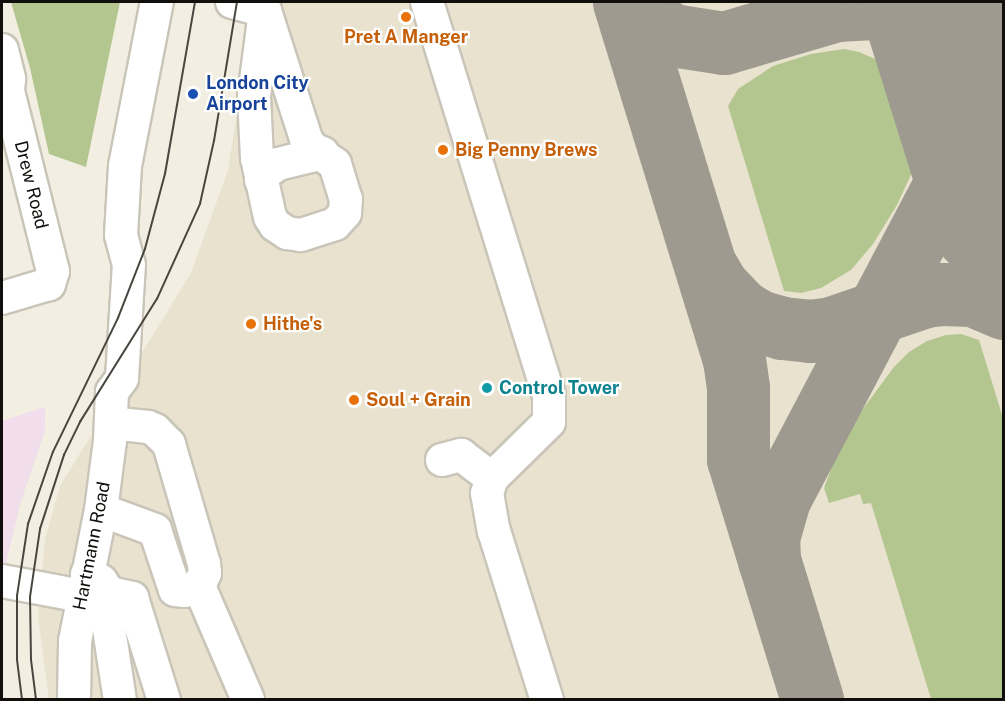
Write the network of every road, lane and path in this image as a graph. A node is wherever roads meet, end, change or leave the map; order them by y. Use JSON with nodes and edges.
{"nodes":[{"id":1,"x":157,"y":2,"type":"edge"},
{"id":2,"x":231,"y":2,"type":"edge"},
{"id":3,"x":427,"y":2,"type":"edge"},
{"id":4,"x":265,"y":11,"type":"junction"},
{"id":5,"x":2,"y":50,"type":"edge"},
{"id":6,"x":5,"y":92,"type":"edge"},
{"id":7,"x":323,"y":153,"type":"junction"},
{"id":8,"x":261,"y":180,"type":"junction"},
{"id":9,"x":2,"y":298,"type":"edge"},
{"id":10,"x":111,"y":423,"type":"junction"},
{"id":11,"x":442,"y":460,"type":"dead end"},
{"id":12,"x":492,"y":478,"type":"junction"},
{"id":13,"x":101,"y":510,"type":"junction"},
{"id":14,"x":2,"y":581,"type":"edge"},
{"id":15,"x":199,"y":586,"type":"junction"},
{"id":16,"x":93,"y":588,"type":"junction"},
{"id":17,"x":74,"y":699,"type":"edge"},
{"id":18,"x":120,"y":699,"type":"edge"},
{"id":19,"x":164,"y":699,"type":"edge"},
{"id":20,"x":248,"y":699,"type":"edge"},
{"id":21,"x":547,"y":699,"type":"edge"}],
"edges":[{"from":1,"to":10,"type":"street","name":"Hartmann Road"},
{"from":2,"to":4,"type":"street"},
{"from":3,"to":12,"type":"street"},
{"from":4,"to":7,"type":"street"},
{"from":4,"to":8,"type":"street"},
{"from":5,"to":6,"type":"street","name":"Drew Road"},
{"from":6,"to":9,"type":"street","name":"Drew Road"},
{"from":7,"to":8,"type":"street"},
{"from":7,"to":8,"type":"street"},
{"from":10,"to":13,"type":"street","name":"Hartmann Road"},
{"from":10,"to":15,"type":"street"},
{"from":11,"to":12,"type":"street"},
{"from":12,"to":21,"type":"street"},
{"from":13,"to":15,"type":"street"},
{"from":13,"to":16,"type":"street","name":"Hartmann Road"},
{"from":14,"to":16,"type":"street"},
{"from":15,"to":20,"type":"street"},
{"from":16,"to":17,"type":"street","name":"Hartmann Road"},
{"from":16,"to":18,"type":"street"},
{"from":16,"to":19,"type":"street"}]}
